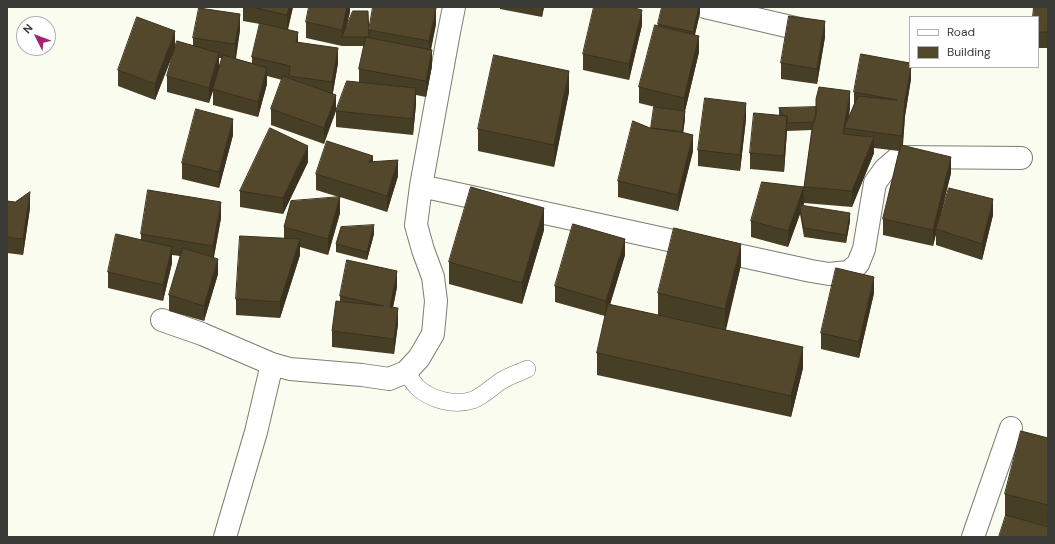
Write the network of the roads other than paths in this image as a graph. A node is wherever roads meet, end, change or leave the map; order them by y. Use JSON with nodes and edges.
{"nodes":[{"id":1,"x":454,"y":7,"type":"edge"},
{"id":2,"x":705,"y":7,"type":"edge"},
{"id":3,"x":808,"y":31,"type":"edge"},
{"id":4,"x":1021,"y":158,"type":"dead end"},
{"id":5,"x":421,"y":186,"type":"junction"},
{"id":6,"x":162,"y":320,"type":"dead end"},
{"id":7,"x":272,"y":364,"type":"junction"},
{"id":8,"x":527,"y":369,"type":"dead end"},
{"id":9,"x":406,"y":372,"type":"junction"},
{"id":10,"x":1011,"y":428,"type":"dead end"},
{"id":11,"x":225,"y":537,"type":"edge"},
{"id":12,"x":973,"y":537,"type":"edge"}],
"edges":[{"from":1,"to":5,"type":"street"},
{"from":2,"to":3,"type":"street"},
{"from":4,"to":5,"type":"street"},
{"from":5,"to":9,"type":"street"},
{"from":6,"to":7,"type":"street"},
{"from":7,"to":9,"type":"street"},
{"from":7,"to":11,"type":"street"},
{"from":8,"to":9,"type":"lane"},
{"from":10,"to":12,"type":"street"}]}
